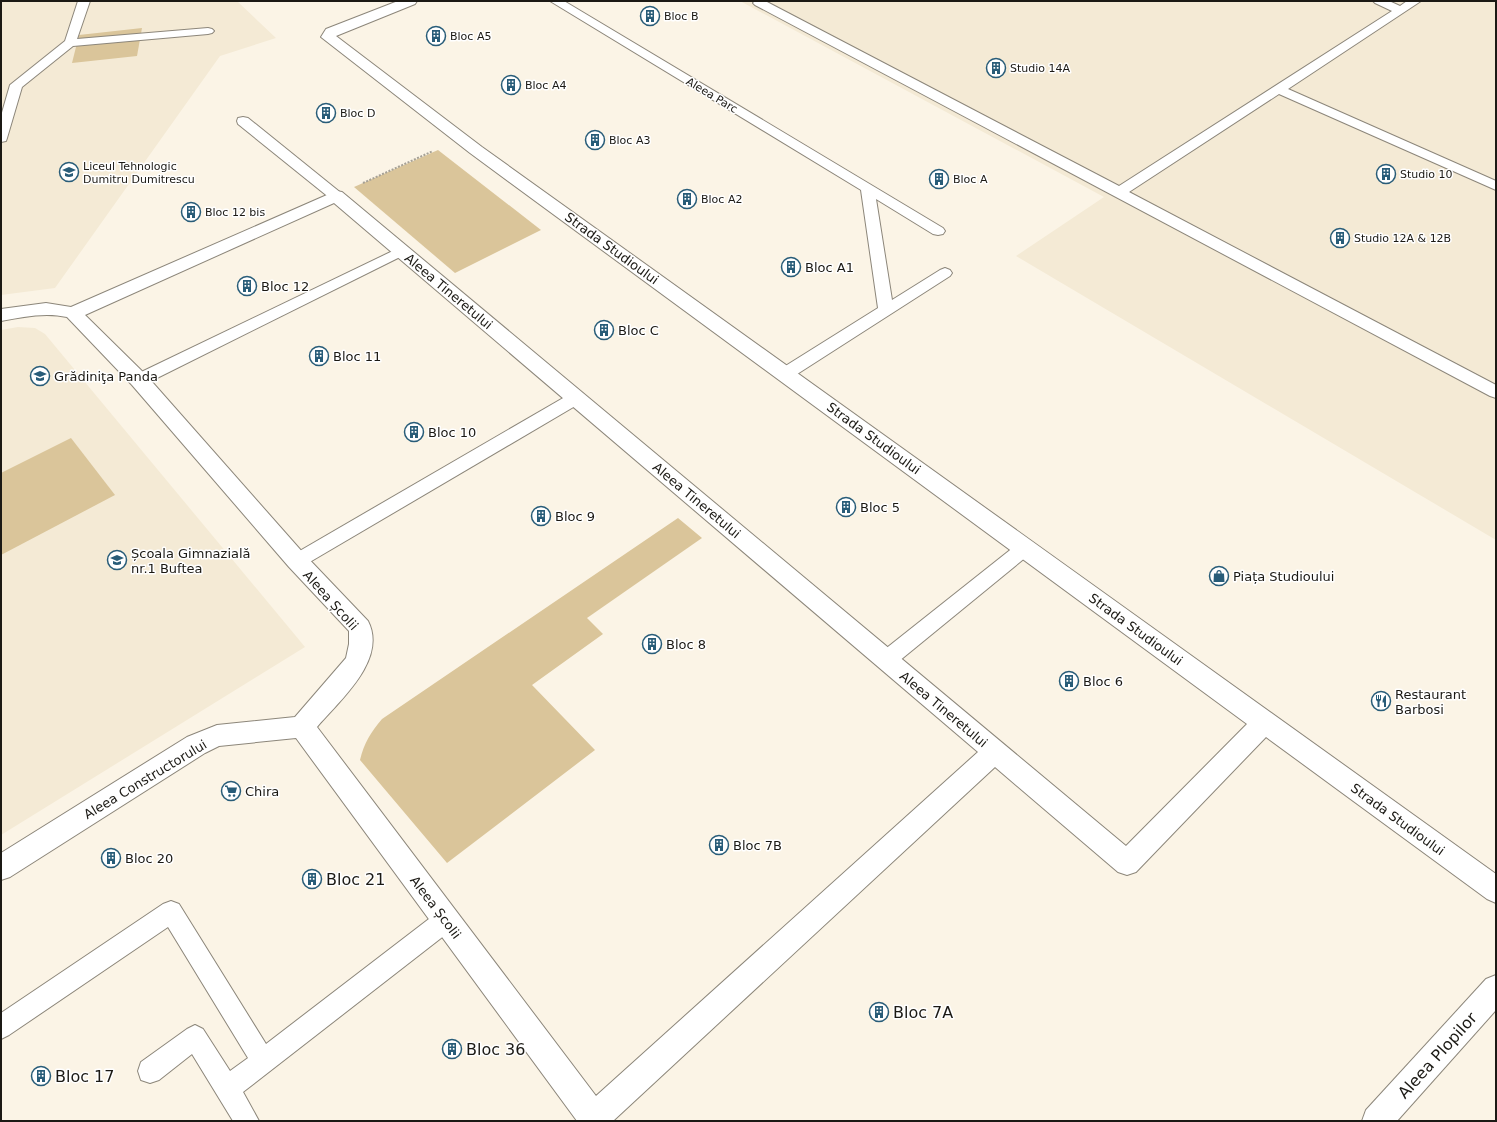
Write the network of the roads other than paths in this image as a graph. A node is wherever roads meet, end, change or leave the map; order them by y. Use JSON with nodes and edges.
{"nodes":[{"id":1,"x":84,"y":1,"type":"edge"},
{"id":2,"x":410,"y":1,"type":"edge"},
{"id":3,"x":556,"y":1,"type":"edge"},
{"id":4,"x":1379,"y":1,"type":"edge"},
{"id":5,"x":1415,"y":1,"type":"edge"},
{"id":6,"x":759,"y":2,"type":"edge"},
{"id":7,"x":1401,"y":10,"type":"junction"},
{"id":8,"x":208,"y":31,"type":"dead end"},
{"id":9,"x":70,"y":43,"type":"junction"},
{"id":10,"x":1278,"y":89,"type":"junction"},
{"id":11,"x":243,"y":121,"type":"dead end"},
{"id":12,"x":1,"y":138,"type":"edge"},
{"id":13,"x":1496,"y":186,"type":"edge"},
{"id":14,"x":867,"y":188,"type":"junction"},
{"id":15,"x":1119,"y":192,"type":"junction"},
{"id":16,"x":336,"y":196,"type":"junction"},
{"id":17,"x":938,"y":231,"type":"dead end"},
{"id":18,"x":401,"y":251,"type":"junction"},
{"id":19,"x":945,"y":273,"type":"dead end"},
{"id":20,"x":886,"y":310,"type":"junction"},
{"id":21,"x":73,"y":313,"type":"junction"},
{"id":22,"x":1,"y":315,"type":"edge"},
{"id":23,"x":785,"y":374,"type":"junction"},
{"id":24,"x":139,"y":380,"type":"junction"},
{"id":25,"x":1496,"y":392,"type":"edge"},
{"id":26,"x":576,"y":398,"type":"junction"},
{"id":27,"x":1025,"y":548,"type":"junction"},
{"id":28,"x":297,"y":561,"type":"junction"},
{"id":29,"x":886,"y":660,"type":"junction"},
{"id":30,"x":1264,"y":722,"type":"junction"},
{"id":31,"x":302,"y":727,"type":"junction"},
{"id":32,"x":995,"y":752,"type":"junction"},
{"id":33,"x":1,"y":868,"type":"edge"},
{"id":34,"x":1496,"y":890,"type":"edge"},
{"id":35,"x":446,"y":920,"type":"junction"},
{"id":36,"x":1496,"y":989,"type":"edge"},
{"id":37,"x":1,"y":1027,"type":"edge"},
{"id":38,"x":263,"y":1060,"type":"junction"},
{"id":39,"x":150,"y":1071,"type":"dead end"},
{"id":40,"x":228,"y":1088,"type":"junction"},
{"id":41,"x":595,"y":1120,"type":"edge"},
{"id":42,"x":247,"y":1121,"type":"edge"},
{"id":43,"x":1377,"y":1121,"type":"edge"}],
"edges":[{"from":1,"to":9,"type":"lane"},
{"from":2,"to":23,"type":"street","name":"Strada Studioului"},
{"from":3,"to":14,"type":"lane","name":"Aleea Parc"},
{"from":4,"to":7,"type":"lane"},
{"from":5,"to":7,"type":"lane"},
{"from":6,"to":15,"type":"lane"},
{"from":7,"to":10,"type":"lane"},
{"from":8,"to":9,"type":"lane"},
{"from":9,"to":12,"type":"lane"},
{"from":10,"to":13,"type":"lane"},
{"from":10,"to":15,"type":"lane"},
{"from":11,"to":16,"type":"lane"},
{"from":14,"to":17,"type":"lane","name":"Aleea Parc"},
{"from":14,"to":20,"type":"lane"},
{"from":15,"to":25,"type":"lane"},
{"from":16,"to":18,"type":"street","name":"Aleea Tineretului"},
{"from":16,"to":21,"type":"street"},
{"from":18,"to":24,"type":"lane"},
{"from":18,"to":26,"type":"street","name":"Aleea Tineretului"},
{"from":19,"to":20,"type":"lane"},
{"from":20,"to":23,"type":"lane"},
{"from":21,"to":22,"type":"street"},
{"from":21,"to":24,"type":"street","name":"Aleea Școlii"},
{"from":23,"to":27,"type":"street","name":"Strada Studioului"},
{"from":24,"to":28,"type":"street","name":"Aleea Școlii"},
{"from":26,"to":28,"type":"lane"},
{"from":26,"to":29,"type":"street","name":"Aleea Tineretului"},
{"from":27,"to":29,"type":"lane"},
{"from":27,"to":30,"type":"street","name":"Strada Studioului"},
{"from":28,"to":31,"type":"street","name":"Aleea Școlii"},
{"from":29,"to":32,"type":"street","name":"Aleea Tineretului"},
{"from":30,"to":32,"type":"street","name":"Aleea Tineretului"},
{"from":30,"to":34,"type":"street","name":"Strada Studioului"},
{"from":31,"to":33,"type":"street","name":"Aleea Constructorului"},
{"from":31,"to":35,"type":"street","name":"Aleea Școlii"},
{"from":32,"to":41,"type":"street"},
{"from":35,"to":38,"type":"lane"},
{"from":35,"to":41,"type":"street","name":"Aleea Școlii"},
{"from":36,"to":43,"type":"street","name":"Aleea Plopilor"},
{"from":37,"to":38,"type":"lane"},
{"from":38,"to":40,"type":"lane"},
{"from":39,"to":40,"type":"lane"},
{"from":40,"to":42,"type":"lane"}]}
